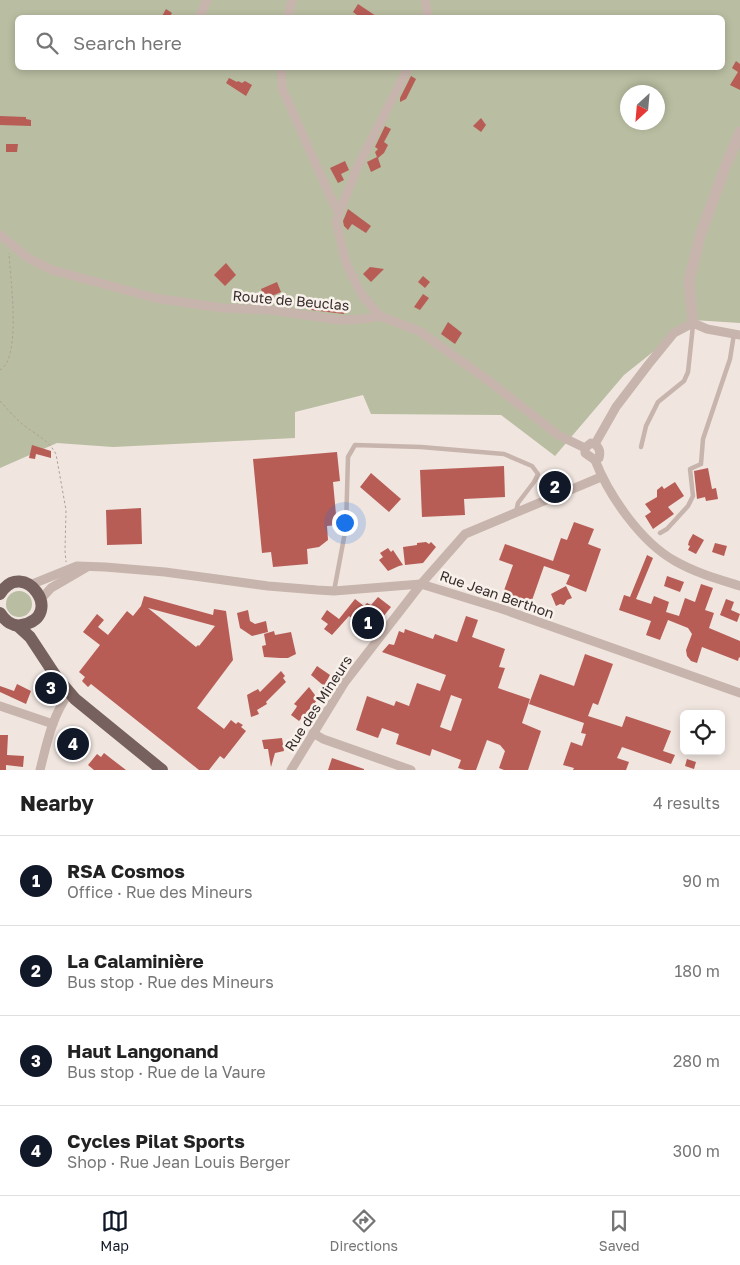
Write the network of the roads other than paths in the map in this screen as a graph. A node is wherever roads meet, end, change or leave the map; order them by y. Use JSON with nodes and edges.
{"nodes":[{"id":1,"x":207,"y":0,"type":"edge"},
{"id":2,"x":292,"y":0,"type":"edge"},
{"id":3,"x":425,"y":0,"type":"edge"},
{"id":4,"x":200,"y":15,"type":"edge"},
{"id":5,"x":289,"y":15,"type":"edge"},
{"id":6,"x":428,"y":15,"type":"edge"},
{"id":7,"x":280,"y":70,"type":"edge"},
{"id":8,"x":407,"y":70,"type":"edge"},
{"id":9,"x":740,"y":132,"type":"edge"},
{"id":10,"x":339,"y":213,"type":"junction"},
{"id":11,"x":0,"y":235,"type":"edge"},
{"id":12,"x":380,"y":316,"type":"junction"},
{"id":13,"x":693,"y":323,"type":"junction"},
{"id":14,"x":737,"y":334,"type":"edge"},
{"id":15,"x":594,"y":444,"type":"junction"},
{"id":16,"x":641,"y":447,"type":"dead end"},
{"id":17,"x":585,"y":448,"type":"junction"},
{"id":18,"x":595,"y":460,"type":"junction"},
{"id":19,"x":601,"y":477,"type":"junction"},
{"id":20,"x":516,"y":512,"type":"junction"},
{"id":21,"x":660,"y":533,"type":"dead end"},
{"id":22,"x":87,"y":567,"type":"junction"},
{"id":23,"x":0,"y":577,"type":"edge"},
{"id":24,"x":12,"y":583,"type":"junction"},
{"id":25,"x":421,"y":584,"type":"junction"},
{"id":26,"x":30,"y":585,"type":"junction"},
{"id":27,"x":740,"y":586,"type":"edge"},
{"id":28,"x":334,"y":591,"type":"junction"},
{"id":29,"x":0,"y":594,"type":"edge"},
{"id":30,"x":41,"y":599,"type":"junction"},
{"id":31,"x":0,"y":613,"type":"edge"},
{"id":32,"x":36,"y":618,"type":"junction"},
{"id":33,"x":18,"y":626,"type":"junction"},
{"id":34,"x":42,"y":654,"type":"junction"},
{"id":35,"x":69,"y":692,"type":"junction"},
{"id":36,"x":740,"y":693,"type":"edge"},
{"id":37,"x":0,"y":706,"type":"edge"},
{"id":38,"x":52,"y":724,"type":"junction"},
{"id":39,"x":313,"y":733,"type":"junction"},
{"id":40,"x":40,"y":770,"type":"edge"},
{"id":41,"x":162,"y":770,"type":"edge"},
{"id":42,"x":291,"y":770,"type":"edge"},
{"id":43,"x":411,"y":770,"type":"edge"}],
"edges":[{"from":1,"to":4,"type":"street"},
{"from":2,"to":5,"type":"street"},
{"from":3,"to":6,"type":"street"},
{"from":7,"to":10,"type":"street"},
{"from":8,"to":10,"type":"street"},
{"from":9,"to":13,"type":"street"},
{"from":10,"to":12,"type":"street"},
{"from":11,"to":12,"type":"street","name":"Route de Beuclas"},
{"from":12,"to":17,"type":"street"},
{"from":13,"to":14,"type":"street"},
{"from":13,"to":15,"type":"street"},
{"from":13,"to":16,"type":"lane"},
{"from":14,"to":21,"type":"lane"},
{"from":15,"to":17,"type":"street"},
{"from":15,"to":18,"type":"street"},
{"from":17,"to":18,"type":"street"},
{"from":18,"to":19,"type":"street"},
{"from":19,"to":20,"type":"street","name":"Rue des Mineurs"},
{"from":19,"to":27,"type":"street"},
{"from":20,"to":25,"type":"street","name":"Rue des Mineurs"},
{"from":20,"to":28,"type":"lane"},
{"from":22,"to":26,"type":"street","name":"Rue Jean Berthon"},
{"from":22,"to":28,"type":"street","name":"Rue Jean Berthon"},
{"from":22,"to":30,"type":"street"},
{"from":23,"to":24,"type":"main road"},
{"from":24,"to":26,"type":"main road"},
{"from":24,"to":29,"type":"main road"},
{"from":25,"to":28,"type":"street","name":"Rue Jean Berthon"},
{"from":25,"to":36,"type":"street","name":"Rue Jean Berthon"},
{"from":25,"to":39,"type":"street","name":"Rue des Mineurs"},
{"from":26,"to":30,"type":"main road"},
{"from":30,"to":32,"type":"main road"},
{"from":31,"to":33,"type":"main road"},
{"from":32,"to":33,"type":"main road"},
{"from":32,"to":34,"type":"main road"},
{"from":33,"to":34,"type":"main road"},
{"from":34,"to":35,"type":"main road"},
{"from":35,"to":38,"type":"street"},
{"from":35,"to":41,"type":"main road"},
{"from":37,"to":38,"type":"street"},
{"from":38,"to":40,"type":"street"},
{"from":39,"to":42,"type":"street","name":"Rue des Mineurs"},
{"from":39,"to":43,"type":"street"}]}
